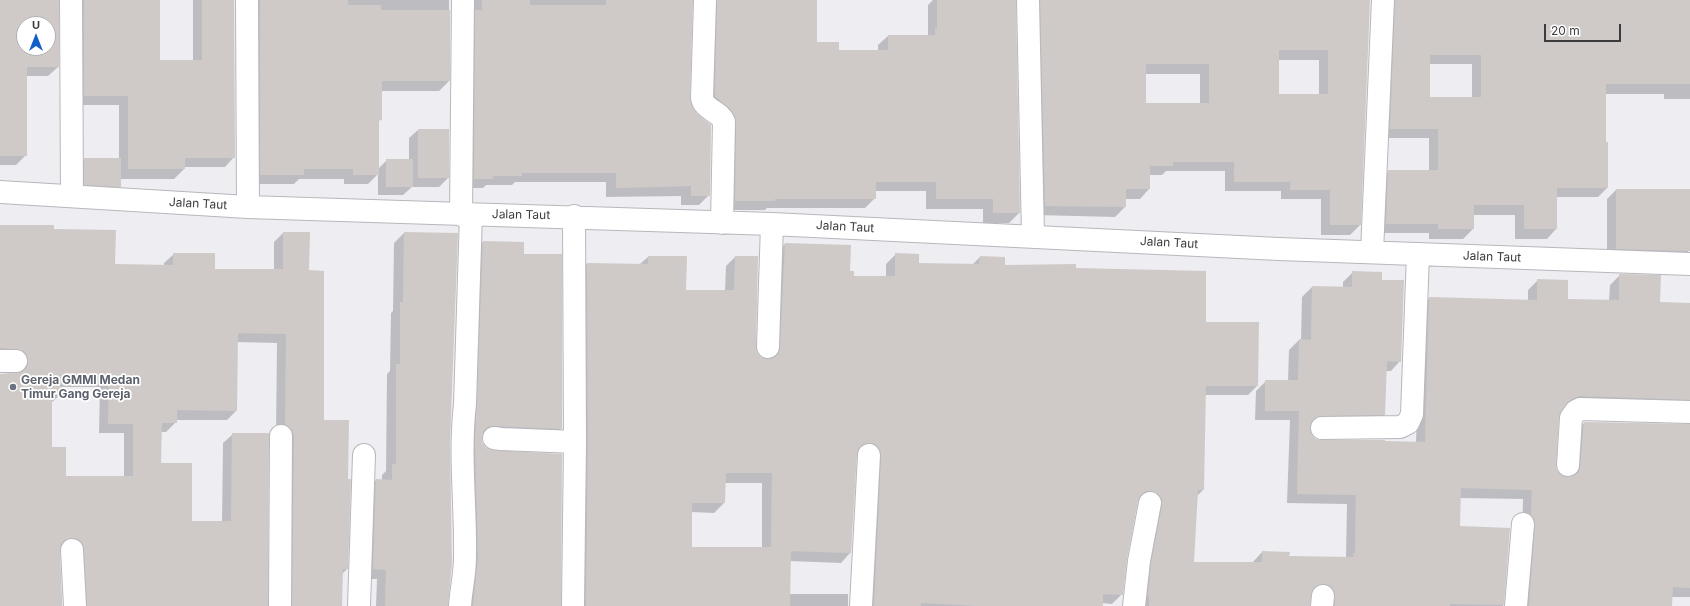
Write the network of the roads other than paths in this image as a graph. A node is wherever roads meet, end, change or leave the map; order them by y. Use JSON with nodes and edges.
{"nodes":[{"id":1,"x":71,"y":0,"type":"edge"},
{"id":2,"x":247,"y":0,"type":"edge"},
{"id":3,"x":463,"y":0,"type":"edge"},
{"id":4,"x":1028,"y":0,"type":"edge"},
{"id":5,"x":1382,"y":0,"type":"edge"},
{"id":6,"x":705,"y":1,"type":"dead end"},
{"id":7,"x":0,"y":192,"type":"edge"},
{"id":8,"x":72,"y":196,"type":"junction"},
{"id":9,"x":248,"y":207,"type":"junction"},
{"id":10,"x":466,"y":214,"type":"junction"},
{"id":11,"x":574,"y":216,"type":"junction"},
{"id":12,"x":722,"y":223,"type":"junction"},
{"id":13,"x":772,"y":224,"type":"junction"},
{"id":14,"x":1033,"y":236,"type":"junction"},
{"id":15,"x":1372,"y":252,"type":"junction"},
{"id":16,"x":1418,"y":254,"type":"junction"},
{"id":17,"x":1690,"y":264,"type":"edge"},
{"id":18,"x":768,"y":347,"type":"dead end"},
{"id":19,"x":1690,"y":412,"type":"edge"},
{"id":20,"x":1322,"y":428,"type":"dead end"},
{"id":21,"x":281,"y":436,"type":"dead end"},
{"id":22,"x":494,"y":438,"type":"dead end"},
{"id":23,"x":575,"y":442,"type":"junction"},
{"id":24,"x":364,"y":455,"type":"dead end"},
{"id":25,"x":868,"y":456,"type":"dead end"},
{"id":26,"x":1568,"y":465,"type":"dead end"},
{"id":27,"x":1150,"y":503,"type":"dead end"},
{"id":28,"x":1523,"y":524,"type":"dead end"},
{"id":29,"x":72,"y":550,"type":"dead end"},
{"id":30,"x":75,"y":606,"type":"edge"},
{"id":31,"x":280,"y":606,"type":"edge"},
{"id":32,"x":360,"y":606,"type":"edge"},
{"id":33,"x":460,"y":606,"type":"edge"},
{"id":34,"x":573,"y":606,"type":"edge"},
{"id":35,"x":861,"y":606,"type":"edge"},
{"id":36,"x":1134,"y":606,"type":"edge"},
{"id":37,"x":1516,"y":606,"type":"edge"}],
"edges":[{"from":1,"to":8,"type":"street"},
{"from":2,"to":9,"type":"street"},
{"from":3,"to":10,"type":"street"},
{"from":4,"to":14,"type":"street"},
{"from":5,"to":15,"type":"street"},
{"from":6,"to":12,"type":"street"},
{"from":7,"to":8,"type":"street","name":"Jalan Taut"},
{"from":8,"to":9,"type":"street","name":"Jalan Taut"},
{"from":9,"to":10,"type":"street","name":"Jalan Taut"},
{"from":10,"to":11,"type":"street","name":"Jalan Taut"},
{"from":10,"to":33,"type":"street"},
{"from":11,"to":12,"type":"street","name":"Jalan Taut"},
{"from":11,"to":23,"type":"street"},
{"from":12,"to":13,"type":"street","name":"Jalan Taut"},
{"from":13,"to":14,"type":"street","name":"Jalan Taut"},
{"from":13,"to":18,"type":"street"},
{"from":14,"to":15,"type":"street","name":"Jalan Taut"},
{"from":15,"to":16,"type":"street","name":"Jalan Taut"},
{"from":16,"to":17,"type":"street","name":"Jalan Taut"},
{"from":16,"to":20,"type":"street"},
{"from":19,"to":26,"type":"street"},
{"from":21,"to":31,"type":"street"},
{"from":22,"to":23,"type":"street"},
{"from":23,"to":34,"type":"street"},
{"from":24,"to":32,"type":"street"},
{"from":25,"to":35,"type":"street"},
{"from":27,"to":36,"type":"street"},
{"from":28,"to":37,"type":"street"},
{"from":29,"to":30,"type":"street"}]}
